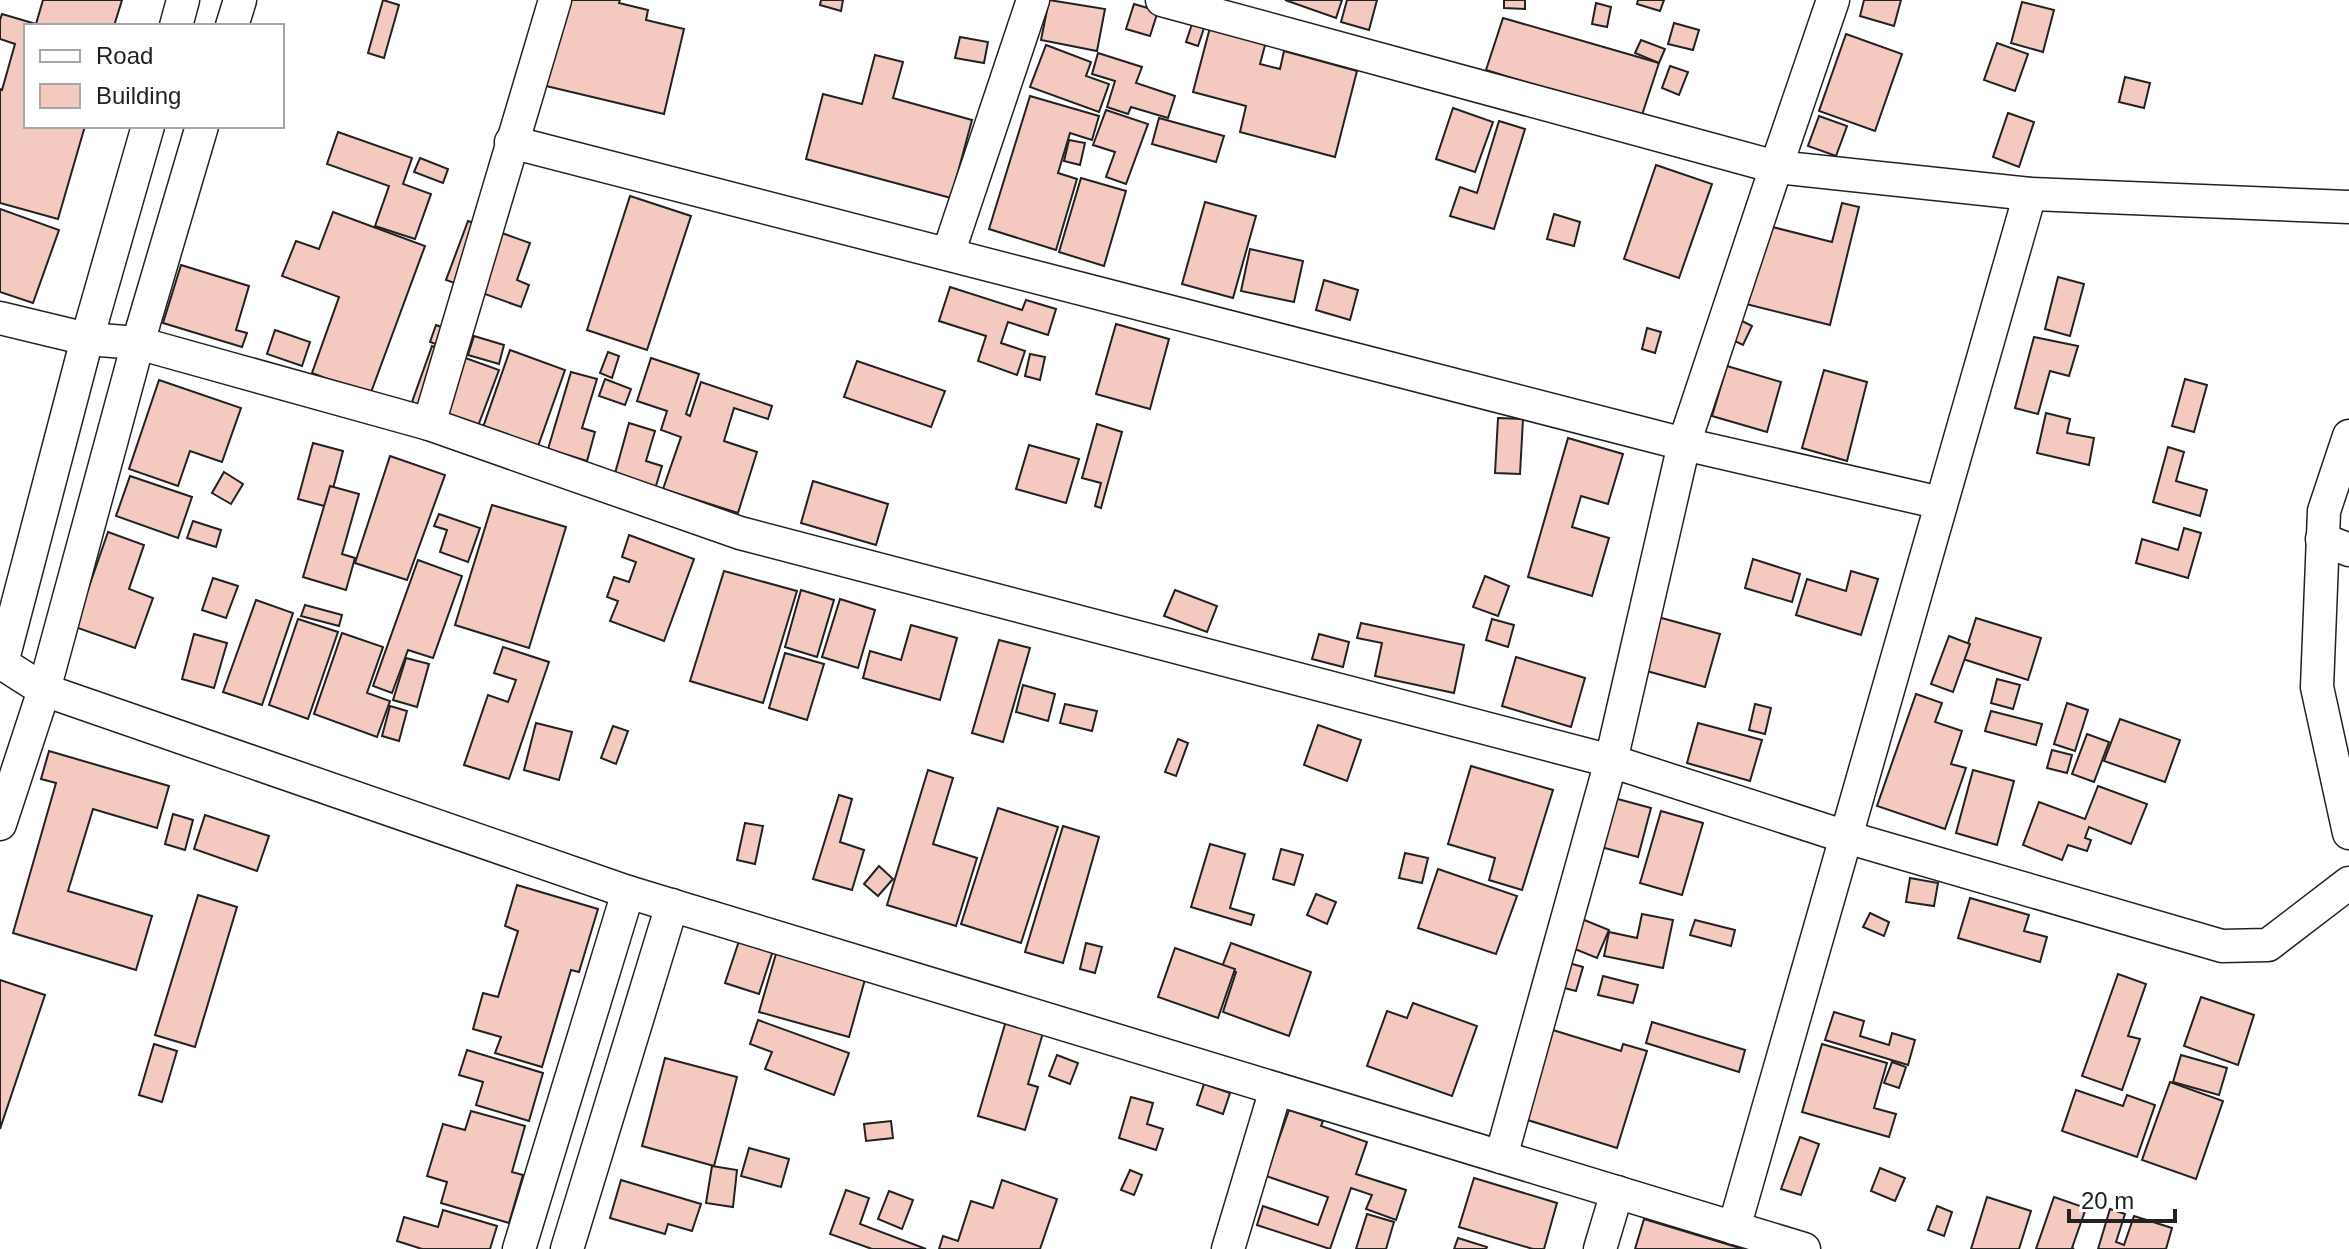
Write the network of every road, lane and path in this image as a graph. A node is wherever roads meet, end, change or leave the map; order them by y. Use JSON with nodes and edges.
{"nodes":[{"id":1,"x":183,"y":0,"type":"edge"},
{"id":2,"x":240,"y":0,"type":"edge"},
{"id":3,"x":555,"y":0,"type":"edge"},
{"id":4,"x":1033,"y":0,"type":"edge"},
{"id":5,"x":1162,"y":0,"type":"edge"},
{"id":6,"x":1833,"y":0,"type":"edge"},
{"id":7,"x":177,"y":24,"type":"edge"},
{"id":8,"x":233,"y":24,"type":"edge"},
{"id":9,"x":147,"y":128,"type":"edge"},
{"id":10,"x":201,"y":128,"type":"edge"},
{"id":11,"x":511,"y":142,"type":"junction"},
{"id":12,"x":1776,"y":167,"type":"junction"},
{"id":13,"x":2030,"y":194,"type":"junction"},
{"id":14,"x":2349,"y":207,"type":"edge"},
{"id":15,"x":948,"y":254,"type":"junction"},
{"id":16,"x":0,"y":318,"type":"edge"},
{"id":17,"x":87,"y":339,"type":"junction"},
{"id":18,"x":138,"y":343,"type":"junction"},
{"id":19,"x":429,"y":424,"type":"junction"},
{"id":20,"x":2349,"y":436,"type":"edge"},
{"id":21,"x":1684,"y":444,"type":"junction"},
{"id":22,"x":1941,"y":503,"type":"junction"},
{"id":23,"x":2336,"y":545,"type":"edge"},
{"id":24,"x":1,"y":662,"type":"edge"},
{"id":25,"x":44,"y":690,"type":"junction"},
{"id":26,"x":1611,"y":761,"type":"junction"},
{"id":27,"x":0,"y":824,"type":"edge"},
{"id":28,"x":2349,"y":833,"type":"edge"},
{"id":29,"x":1846,"y":837,"type":"junction"},
{"id":30,"x":2349,"y":883,"type":"edge"},
{"id":31,"x":628,"y":892,"type":"junction"},
{"id":32,"x":672,"y":905,"type":"junction"},
{"id":33,"x":1276,"y":1089,"type":"junction"},
{"id":34,"x":1501,"y":1157,"type":"junction"},
{"id":35,"x":1617,"y":1192,"type":"junction"},
{"id":36,"x":1734,"y":1228,"type":"junction"},
{"id":37,"x":519,"y":1249,"type":"edge"},
{"id":38,"x":567,"y":1249,"type":"edge"},
{"id":39,"x":1228,"y":1249,"type":"edge"},
{"id":40,"x":1600,"y":1249,"type":"edge"},
{"id":41,"x":1804,"y":1249,"type":"edge"}],
"edges":[{"from":1,"to":7,"type":"street"},
{"from":2,"to":8,"type":"street"},
{"from":3,"to":11,"type":"street"},
{"from":4,"to":15,"type":"street"},
{"from":5,"to":12,"type":"street"},
{"from":6,"to":12,"type":"street"},
{"from":9,"to":17,"type":"street"},
{"from":10,"to":18,"type":"street"},
{"from":11,"to":15,"type":"street"},
{"from":11,"to":19,"type":"street"},
{"from":12,"to":13,"type":"street"},
{"from":12,"to":21,"type":"street"},
{"from":13,"to":14,"type":"street"},
{"from":13,"to":22,"type":"street"},
{"from":15,"to":21,"type":"street"},
{"from":16,"to":17,"type":"street"},
{"from":17,"to":18,"type":"street"},
{"from":17,"to":24,"type":"street"},
{"from":18,"to":19,"type":"street"},
{"from":18,"to":25,"type":"street"},
{"from":19,"to":26,"type":"street"},
{"from":20,"to":23,"type":"street"},
{"from":21,"to":22,"type":"street"},
{"from":21,"to":26,"type":"street"},
{"from":22,"to":29,"type":"street"},
{"from":23,"to":28,"type":"street"},
{"from":24,"to":25,"type":"street"},
{"from":25,"to":27,"type":"street"},
{"from":25,"to":31,"type":"street"},
{"from":26,"to":29,"type":"street"},
{"from":26,"to":34,"type":"street"},
{"from":29,"to":30,"type":"street"},
{"from":29,"to":36,"type":"street"},
{"from":31,"to":32,"type":"street"},
{"from":31,"to":37,"type":"street"},
{"from":32,"to":33,"type":"street"},
{"from":32,"to":38,"type":"street"},
{"from":33,"to":34,"type":"street"},
{"from":33,"to":39,"type":"street"},
{"from":34,"to":35,"type":"street"},
{"from":35,"to":36,"type":"street"},
{"from":35,"to":40,"type":"street"},
{"from":36,"to":41,"type":"street"}]}
